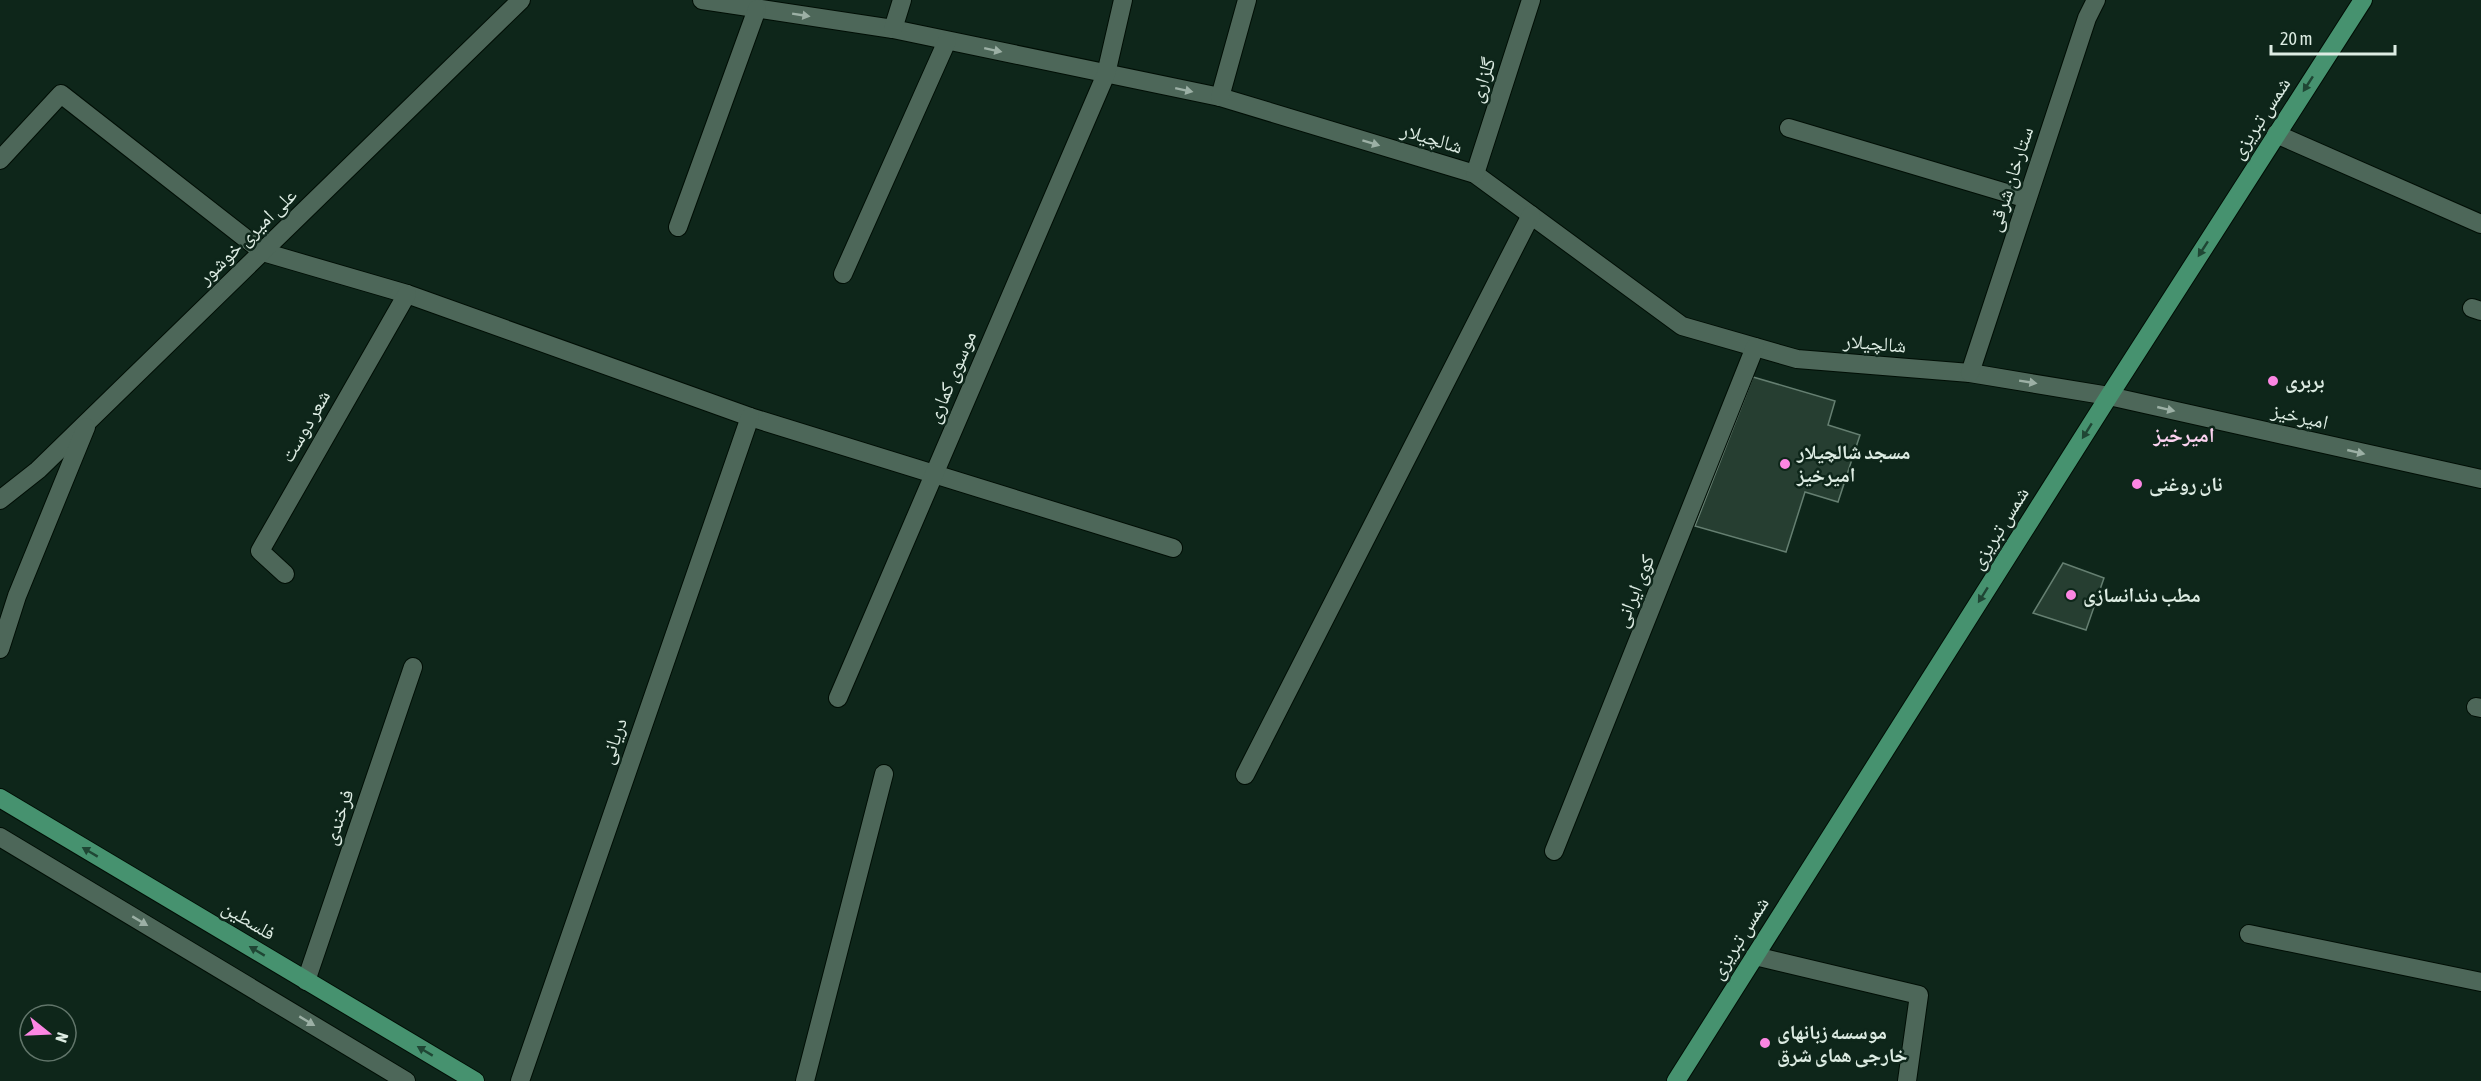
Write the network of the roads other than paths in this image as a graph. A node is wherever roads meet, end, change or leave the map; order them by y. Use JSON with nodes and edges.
{"nodes":[{"id":1,"x":521,"y":0,"type":"edge"},
{"id":2,"x":702,"y":0,"type":"edge"},
{"id":3,"x":902,"y":0,"type":"edge"},
{"id":4,"x":1123,"y":0,"type":"edge"},
{"id":5,"x":1247,"y":0,"type":"edge"},
{"id":6,"x":1531,"y":0,"type":"edge"},
{"id":7,"x":2096,"y":0,"type":"edge"},
{"id":8,"x":2363,"y":0,"type":"edge"},
{"id":9,"x":757,"y":9,"type":"junction"},
{"id":10,"x":893,"y":29,"type":"junction"},
{"id":11,"x":947,"y":40,"type":"junction"},
{"id":12,"x":1106,"y":74,"type":"junction"},
{"id":13,"x":1220,"y":97,"type":"junction"},
{"id":14,"x":1789,"y":128,"type":"dead end"},
{"id":15,"x":2276,"y":134,"type":"junction"},
{"id":16,"x":0,"y":160,"type":"edge"},
{"id":17,"x":1475,"y":174,"type":"junction"},
{"id":18,"x":2027,"y":199,"type":"junction"},
{"id":19,"x":1531,"y":215,"type":"junction"},
{"id":20,"x":2481,"y":224,"type":"edge"},
{"id":21,"x":678,"y":227,"type":"dead end"},
{"id":22,"x":263,"y":252,"type":"junction"},
{"id":23,"x":843,"y":274,"type":"dead end"},
{"id":24,"x":407,"y":294,"type":"junction"},
{"id":25,"x":1755,"y":347,"type":"junction"},
{"id":26,"x":1970,"y":374,"type":"junction"},
{"id":27,"x":2109,"y":396,"type":"junction"},
{"id":28,"x":750,"y":417,"type":"junction"},
{"id":29,"x":89,"y":420,"type":"junction"},
{"id":30,"x":935,"y":473,"type":"junction"},
{"id":31,"x":2481,"y":479,"type":"edge"},
{"id":32,"x":0,"y":500,"type":"edge"},
{"id":33,"x":1173,"y":549,"type":"dead end"},
{"id":34,"x":285,"y":574,"type":"dead end"},
{"id":35,"x":0,"y":649,"type":"edge"},
{"id":36,"x":413,"y":667,"type":"dead end"},
{"id":37,"x":838,"y":698,"type":"dead end"},
{"id":38,"x":884,"y":774,"type":"dead end"},
{"id":39,"x":1245,"y":775,"type":"dead end"},
{"id":40,"x":0,"y":798,"type":"edge"},
{"id":41,"x":0,"y":837,"type":"edge"},
{"id":42,"x":1554,"y":851,"type":"dead end"},
{"id":43,"x":2249,"y":934,"type":"dead end"},
{"id":44,"x":1755,"y":956,"type":"junction"},
{"id":45,"x":306,"y":981,"type":"junction"},
{"id":46,"x":2481,"y":982,"type":"edge"},
{"id":47,"x":406,"y":1081,"type":"edge"},
{"id":48,"x":475,"y":1081,"type":"edge"},
{"id":49,"x":520,"y":1081,"type":"edge"},
{"id":50,"x":805,"y":1081,"type":"edge"},
{"id":51,"x":1676,"y":1081,"type":"edge"},
{"id":52,"x":1907,"y":1081,"type":"edge"}],
"edges":[{"from":1,"to":22,"type":"street","name":"علی امیری خوشور"},
{"from":2,"to":9,"type":"street","name":"شالچیلار"},
{"from":3,"to":10,"type":"street"},
{"from":4,"to":12,"type":"street","name":"موسوی کماری"},
{"from":5,"to":13,"type":"street"},
{"from":6,"to":17,"type":"street","name":"گلزاری"},
{"from":7,"to":18,"type":"street","name":"ستارخان شرقی"},
{"from":8,"to":15,"type":"main road","name":"شمس تبریزی","one_way":true},
{"from":9,"to":10,"type":"street","name":"شالچیلار","one_way":true},
{"from":9,"to":21,"type":"street"},
{"from":10,"to":11,"type":"street","name":"شالچیلار"},
{"from":11,"to":12,"type":"street","name":"شالچیلار","one_way":true},
{"from":11,"to":23,"type":"street"},
{"from":12,"to":13,"type":"street","name":"شالچیلار","one_way":true},
{"from":12,"to":30,"type":"street","name":"موسوی کماری"},
{"from":13,"to":17,"type":"street","name":"شالچیلار","one_way":true},
{"from":14,"to":18,"type":"street"},
{"from":15,"to":20,"type":"street"},
{"from":15,"to":27,"type":"main road","name":"شمس تبریزی","one_way":true},
{"from":16,"to":22,"type":"street"},
{"from":17,"to":19,"type":"street","name":"شالچیلار"},
{"from":18,"to":26,"type":"street","name":"ستارخان شرقی"},
{"from":19,"to":25,"type":"street","name":"شالچیلار"},
{"from":19,"to":39,"type":"street"},
{"from":22,"to":24,"type":"street"},
{"from":22,"to":29,"type":"street","name":"علی امیری خوشور"},
{"from":24,"to":28,"type":"street"},
{"from":24,"to":34,"type":"street","name":"شعر دوست"},
{"from":25,"to":26,"type":"street","name":"شالچیلار"},
{"from":25,"to":42,"type":"street","name":"کوی ایرانی"},
{"from":26,"to":27,"type":"street","name":"شالچیلار","one_way":true},
{"from":27,"to":31,"type":"street","name":"امیرخیز","one_way":true},
{"from":27,"to":44,"type":"main road","name":"شمس تبریزی","one_way":true},
{"from":28,"to":30,"type":"street"},
{"from":28,"to":49,"type":"street","name":"دریانی"},
{"from":29,"to":32,"type":"street","name":"علی امیری خوشور"},
{"from":29,"to":35,"type":"street"},
{"from":30,"to":33,"type":"street"},
{"from":30,"to":37,"type":"street","name":"موسوی کماری"},
{"from":36,"to":45,"type":"street","name":"فرخندی"},
{"from":38,"to":50,"type":"street"},
{"from":45,"to":40,"type":"main road","name":"فلسطین","one_way":true},
{"from":41,"to":47,"type":"street","one_way":true},
{"from":43,"to":46,"type":"street"},
{"from":44,"to":51,"type":"main road","name":"شمس تبریزی"},
{"from":44,"to":52,"type":"street"},
{"from":48,"to":45,"type":"main road","name":"فلسطین","one_way":true}]}
